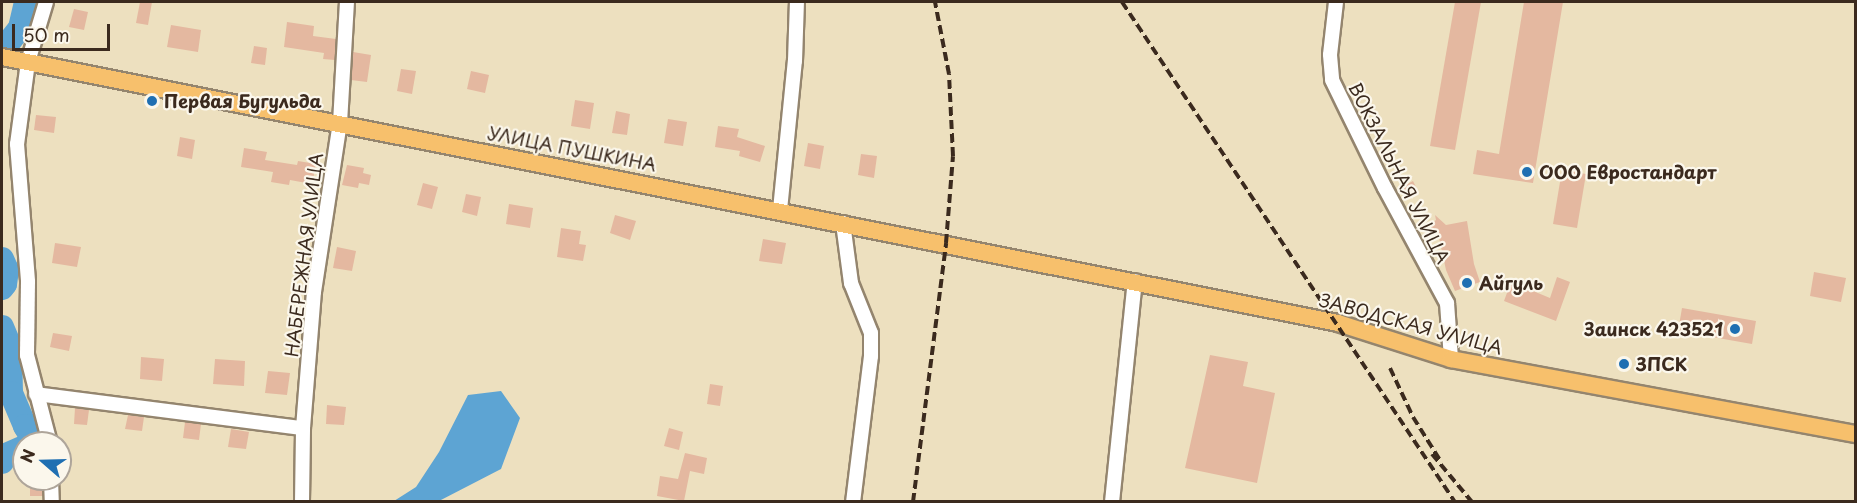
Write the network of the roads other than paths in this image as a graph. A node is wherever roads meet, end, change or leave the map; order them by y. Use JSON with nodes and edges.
{"nodes":[{"id":1,"x":46,"y":2,"type":"edge"},
{"id":2,"x":347,"y":2,"type":"edge"},
{"id":3,"x":797,"y":2,"type":"edge"},
{"id":4,"x":1336,"y":2,"type":"edge"},
{"id":5,"x":16,"y":60,"type":"edge"},
{"id":6,"x":340,"y":123,"type":"junction"},
{"id":7,"x":780,"y":210,"type":"junction"},
{"id":8,"x":843,"y":223,"type":"junction"},
{"id":9,"x":1135,"y":281,"type":"junction"},
{"id":10,"x":1451,"y":359,"type":"junction"},
{"id":11,"x":36,"y":394,"type":"junction"},
{"id":12,"x":303,"y":428,"type":"junction"},
{"id":13,"x":47,"y":431,"type":"edge"},
{"id":14,"x":1856,"y":434,"type":"edge"},
{"id":15,"x":302,"y":501,"type":"edge"},
{"id":16,"x":853,"y":501,"type":"edge"},
{"id":17,"x":1113,"y":501,"type":"edge"}],
"edges":[{"from":1,"to":5,"type":"street"},
{"from":2,"to":6,"type":"street","name":"НАБЕРЕЖНАЯ УЛИЦА"},
{"from":3,"to":7,"type":"street"},
{"from":4,"to":10,"type":"street","name":"ВОКЗАЛЬНАЯ УЛИЦА"},
{"from":5,"to":6,"type":"main road","name":"УЛИЦА ПУШКИНА"},
{"from":5,"to":11,"type":"street"},
{"from":6,"to":7,"type":"main road","name":"УЛИЦА ПУШКИНА"},
{"from":6,"to":12,"type":"street","name":"НАБЕРЕЖНАЯ УЛИЦА"},
{"from":7,"to":8,"type":"main road","name":"УЛИЦА ПУШКИНА"},
{"from":8,"to":9,"type":"main road","name":"УЛИЦА ПУШКИНА"},
{"from":8,"to":16,"type":"street"},
{"from":9,"to":10,"type":"main road","name":"ЗАВОДСКАЯ УЛИЦА"},
{"from":9,"to":17,"type":"street"},
{"from":10,"to":14,"type":"main road","name":"ЗАВОДСКАЯ УЛИЦА"},
{"from":11,"to":12,"type":"street"},
{"from":11,"to":13,"type":"street"},
{"from":12,"to":15,"type":"street","name":"НАБЕРЕЖНАЯ УЛИЦА"}]}
